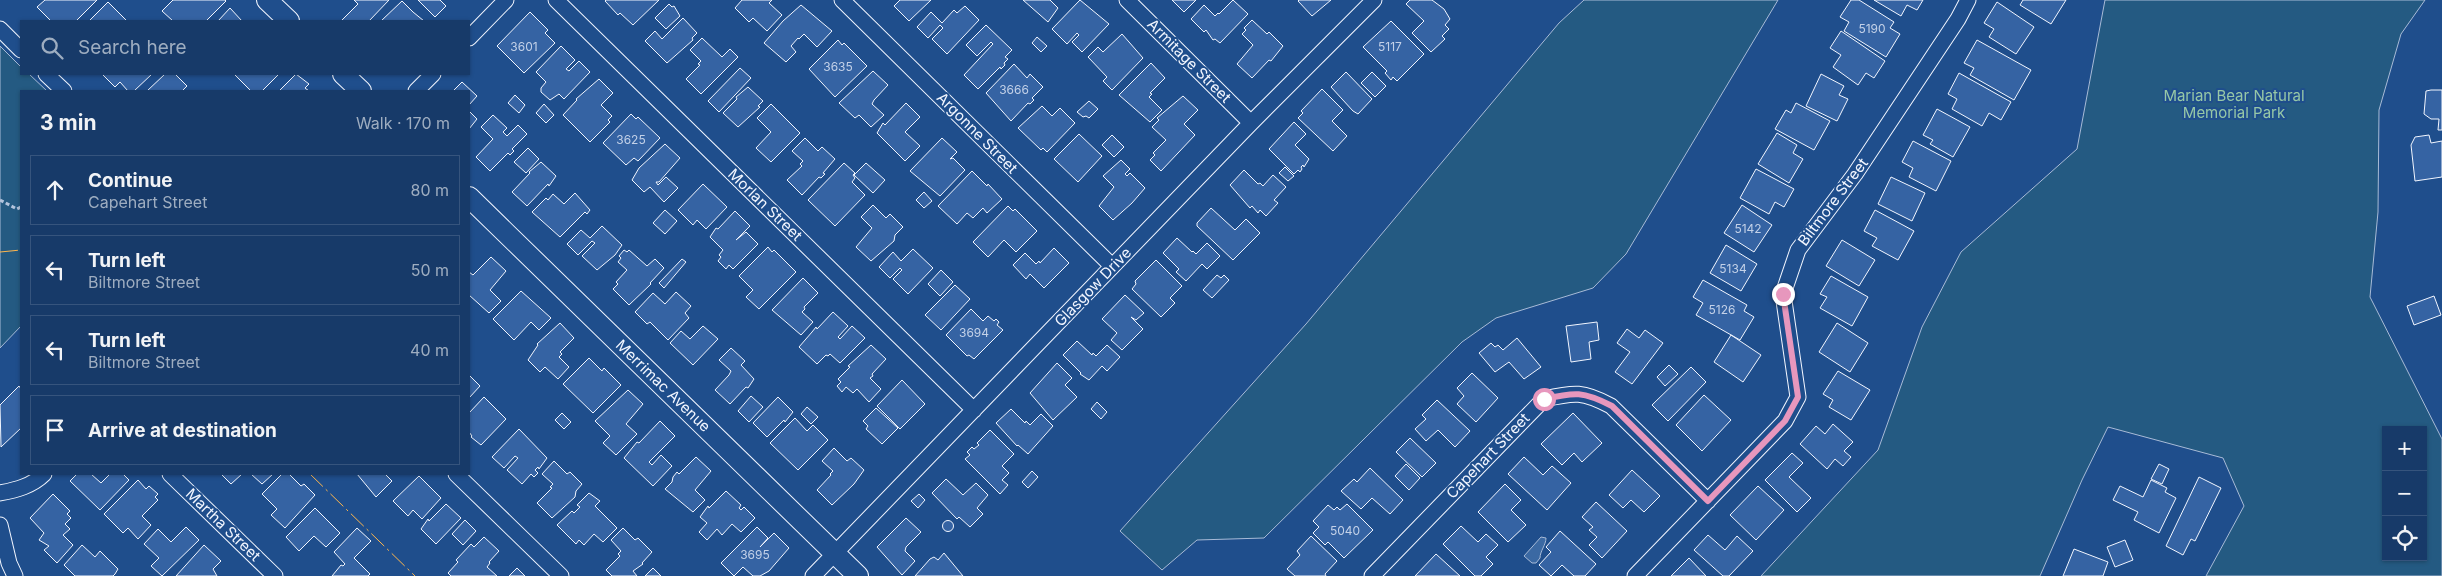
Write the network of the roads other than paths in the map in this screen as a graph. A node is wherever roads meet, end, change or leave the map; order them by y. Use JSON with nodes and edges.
{"nodes":[{"id":1,"x":267,"y":0,"type":"edge"},
{"id":2,"x":506,"y":0,"type":"edge"},
{"id":3,"x":556,"y":0,"type":"edge"},
{"id":4,"x":842,"y":0,"type":"edge"},
{"id":5,"x":1127,"y":0,"type":"edge"},
{"id":6,"x":1374,"y":0,"type":"edge"},
{"id":7,"x":1968,"y":0,"type":"edge"},
{"id":8,"x":288,"y":20,"type":"edge"},
{"id":9,"x":0,"y":29,"type":"edge"},
{"id":10,"x":470,"y":37,"type":"edge"},
{"id":11,"x":20,"y":49,"type":"edge"},
{"id":12,"x":47,"y":75,"type":"edge"},
{"id":13,"x":344,"y":75,"type":"edge"},
{"id":14,"x":432,"y":75,"type":"edge"},
{"id":15,"x":63,"y":90,"type":"edge"},
{"id":16,"x":360,"y":90,"type":"edge"},
{"id":17,"x":417,"y":90,"type":"edge"},
{"id":18,"x":1251,"y":123,"type":"junction"},
{"id":19,"x":470,"y":198,"type":"edge"},
{"id":20,"x":1112,"y":266,"type":"junction"},
{"id":21,"x":974,"y":410,"type":"junction"},
{"id":22,"x":43,"y":475,"type":"edge"},
{"id":23,"x":171,"y":475,"type":"edge"},
{"id":24,"x":457,"y":475,"type":"edge"},
{"id":25,"x":0,"y":493,"type":"edge"},
{"id":26,"x":1708,"y":501,"type":"junction"},
{"id":27,"x":0,"y":525,"type":"edge"},
{"id":28,"x":835,"y":554,"type":"junction"},
{"id":29,"x":15,"y":576,"type":"edge"},
{"id":30,"x":275,"y":576,"type":"edge"},
{"id":31,"x":561,"y":576,"type":"edge"},
{"id":32,"x":813,"y":576,"type":"edge"},
{"id":33,"x":858,"y":576,"type":"edge"},
{"id":34,"x":1372,"y":576,"type":"edge"},
{"id":35,"x":1635,"y":576,"type":"edge"}],
"edges":[{"from":1,"to":8,"type":"street"},
{"from":2,"to":10,"type":"street"},
{"from":3,"to":21,"type":"street","name":"Morlan Street"},
{"from":4,"to":20,"type":"street","name":"Argonne Street"},
{"from":5,"to":18,"type":"street","name":"Armitage Street"},
{"from":6,"to":18,"type":"street","name":"Glasgow Drive"},
{"from":7,"to":26,"type":"street","name":"Biltmore Street"},
{"from":9,"to":11,"type":"street"},
{"from":12,"to":15,"type":"street"},
{"from":13,"to":16,"type":"street"},
{"from":14,"to":17,"type":"street"},
{"from":18,"to":20,"type":"street","name":"Glasgow Drive"},
{"from":19,"to":28,"type":"street","name":"Merrimac Avenue"},
{"from":20,"to":21,"type":"street","name":"Glasgow Drive"},
{"from":21,"to":28,"type":"street","name":"Glasgow Drive"},
{"from":22,"to":25,"type":"street"},
{"from":23,"to":30,"type":"street","name":"Martha Street"},
{"from":24,"to":31,"type":"street"},
{"from":26,"to":34,"type":"street","name":"Capehart Street"},
{"from":26,"to":35,"type":"street","name":"Biltmore Street"},
{"from":27,"to":29,"type":"street"},
{"from":28,"to":32,"type":"street","name":"Glasgow Drive"},
{"from":28,"to":33,"type":"street","name":"Merrimac Avenue"}]}
